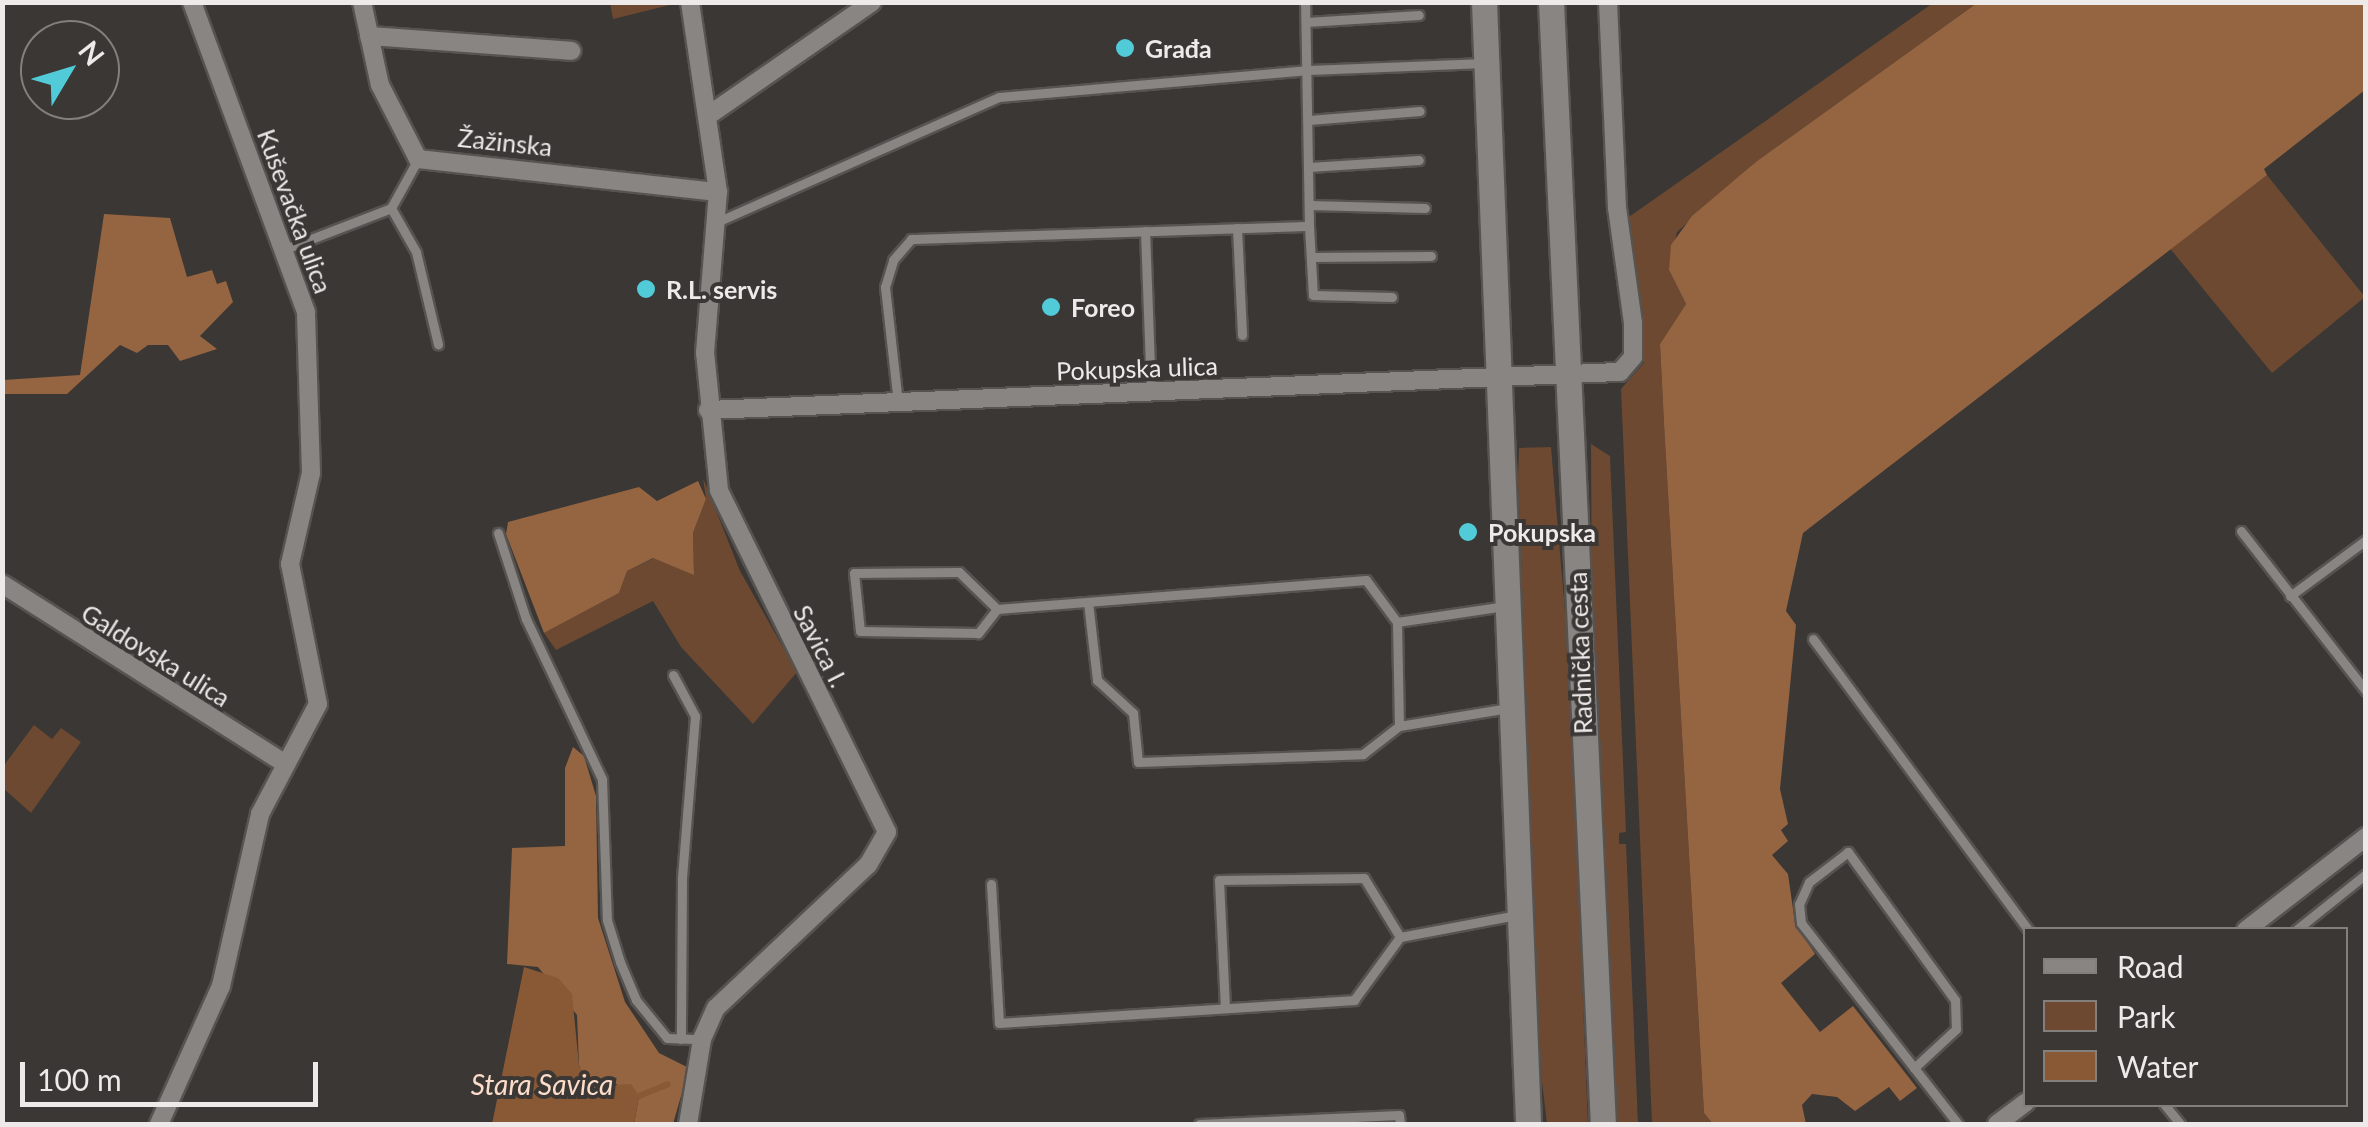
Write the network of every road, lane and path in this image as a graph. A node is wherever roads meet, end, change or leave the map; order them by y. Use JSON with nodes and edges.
{"nodes":[{"id":1,"x":192,"y":2,"type":"edge"},
{"id":2,"x":362,"y":2,"type":"edge"},
{"id":3,"x":690,"y":2,"type":"edge"},
{"id":4,"x":872,"y":2,"type":"edge"},
{"id":5,"x":1305,"y":2,"type":"edge"},
{"id":6,"x":1484,"y":2,"type":"edge"},
{"id":7,"x":1551,"y":2,"type":"edge"},
{"id":8,"x":1608,"y":2,"type":"edge"},
{"id":9,"x":1419,"y":15,"type":"dead end"},
{"id":10,"x":1306,"y":22,"type":"junction"},
{"id":11,"x":370,"y":36,"type":"junction"},
{"id":12,"x":571,"y":51,"type":"dead end"},
{"id":13,"x":1486,"y":64,"type":"junction"},
{"id":14,"x":1308,"y":70,"type":"junction"},
{"id":15,"x":1420,"y":112,"type":"dead end"},
{"id":16,"x":709,"y":114,"type":"junction"},
{"id":17,"x":1309,"y":120,"type":"junction"},
{"id":18,"x":418,"y":159,"type":"junction"},
{"id":19,"x":1419,"y":160,"type":"dead end"},
{"id":20,"x":1309,"y":167,"type":"junction"},
{"id":21,"x":718,"y":192,"type":"junction"},
{"id":22,"x":1310,"y":206,"type":"junction"},
{"id":23,"x":391,"y":208,"type":"junction"},
{"id":24,"x":1424,"y":208,"type":"dead end"},
{"id":25,"x":716,"y":222,"type":"junction"},
{"id":26,"x":1310,"y":226,"type":"junction"},
{"id":27,"x":1237,"y":228,"type":"junction"},
{"id":28,"x":1145,"y":231,"type":"junction"},
{"id":29,"x":285,"y":249,"type":"junction"},
{"id":30,"x":1431,"y":256,"type":"dead end"},
{"id":31,"x":1311,"y":257,"type":"junction"},
{"id":32,"x":1392,"y":297,"type":"dead end"},
{"id":33,"x":1242,"y":335,"type":"dead end"},
{"id":34,"x":438,"y":344,"type":"dead end"},
{"id":35,"x":1567,"y":376,"type":"junction"},
{"id":36,"x":1498,"y":379,"type":"junction"},
{"id":37,"x":1151,"y":393,"type":"junction"},
{"id":38,"x":898,"y":403,"type":"junction"},
{"id":39,"x":708,"y":410,"type":"junction"},
{"id":40,"x":2241,"y":531,"type":"dead end"},
{"id":41,"x":498,"y":533,"type":"dead end"},
{"id":42,"x":2366,"y":540,"type":"edge"},
{"id":43,"x":2,"y":584,"type":"edge"},
{"id":44,"x":2290,"y":596,"type":"junction"},
{"id":45,"x":1088,"y":602,"type":"junction"},
{"id":46,"x":1508,"y":606,"type":"junction"},
{"id":47,"x":997,"y":609,"type":"junction"},
{"id":48,"x":1398,"y":622,"type":"junction"},
{"id":49,"x":1812,"y":639,"type":"dead end"},
{"id":50,"x":673,"y":675,"type":"dead end"},
{"id":51,"x":2366,"y":692,"type":"edge"},
{"id":52,"x":1512,"y":708,"type":"junction"},
{"id":53,"x":1400,"y":726,"type":"junction"},
{"id":54,"x":286,"y":764,"type":"junction"},
{"id":55,"x":2366,"y":838,"type":"edge"},
{"id":56,"x":2366,"y":874,"type":"edge"},
{"id":57,"x":991,"y":884,"type":"dead end"},
{"id":58,"x":1519,"y":915,"type":"junction"},
{"id":59,"x":2026,"y":927,"type":"edge"},
{"id":60,"x":2250,"y":927,"type":"edge"},
{"id":61,"x":2300,"y":927,"type":"edge"},
{"id":62,"x":1400,"y":937,"type":"junction"},
{"id":63,"x":1225,"y":1008,"type":"junction"},
{"id":64,"x":681,"y":1039,"type":"junction"},
{"id":65,"x":702,"y":1040,"type":"junction"},
{"id":66,"x":1914,"y":1068,"type":"junction"},
{"id":67,"x":2023,"y":1104,"type":"edge"},
{"id":68,"x":159,"y":1124,"type":"edge"},
{"id":69,"x":688,"y":1124,"type":"edge"},
{"id":70,"x":1199,"y":1124,"type":"edge"},
{"id":71,"x":1400,"y":1124,"type":"edge"},
{"id":72,"x":1528,"y":1124,"type":"edge"},
{"id":73,"x":1603,"y":1124,"type":"edge"},
{"id":74,"x":1958,"y":1124,"type":"edge"},
{"id":75,"x":1997,"y":1124,"type":"edge"}],
"edges":[{"from":1,"to":29,"type":"street","name":"Kuševačka ulica"},
{"from":2,"to":11,"type":"street"},
{"from":3,"to":16,"type":"street","name":"Savica I."},
{"from":4,"to":16,"type":"street"},
{"from":5,"to":10,"type":"lane"},
{"from":6,"to":13,"type":"main road"},
{"from":7,"to":35,"type":"main road","name":"Radnička cesta"},
{"from":8,"to":35,"type":"street","name":"Pokupska ulica"},
{"from":9,"to":10,"type":"lane"},
{"from":10,"to":14,"type":"lane"},
{"from":11,"to":12,"type":"street"},
{"from":11,"to":18,"type":"street"},
{"from":13,"to":14,"type":"lane"},
{"from":13,"to":36,"type":"main road"},
{"from":14,"to":17,"type":"lane"},
{"from":14,"to":25,"type":"lane"},
{"from":15,"to":17,"type":"lane"},
{"from":16,"to":21,"type":"street","name":"Savica I."},
{"from":17,"to":20,"type":"lane"},
{"from":18,"to":21,"type":"street","name":"Žažinska"},
{"from":18,"to":23,"type":"lane"},
{"from":19,"to":20,"type":"lane"},
{"from":20,"to":22,"type":"lane"},
{"from":21,"to":25,"type":"street","name":"Savica I."},
{"from":22,"to":24,"type":"lane"},
{"from":22,"to":26,"type":"lane"},
{"from":23,"to":29,"type":"lane"},
{"from":23,"to":34,"type":"lane"},
{"from":25,"to":39,"type":"street","name":"Savica I."},
{"from":26,"to":27,"type":"lane"},
{"from":26,"to":31,"type":"lane"},
{"from":27,"to":28,"type":"lane"},
{"from":27,"to":33,"type":"lane"},
{"from":28,"to":37,"type":"lane"},
{"from":28,"to":38,"type":"lane"},
{"from":29,"to":54,"type":"street","name":"Kuševačka ulica"},
{"from":30,"to":31,"type":"lane"},
{"from":31,"to":32,"type":"lane"},
{"from":35,"to":36,"type":"street","name":"Pokupska ulica"},
{"from":35,"to":73,"type":"main road","name":"Radnička cesta"},
{"from":36,"to":37,"type":"street","name":"Pokupska ulica"},
{"from":36,"to":46,"type":"main road"},
{"from":37,"to":38,"type":"street","name":"Pokupska ulica"},
{"from":38,"to":39,"type":"street","name":"Pokupska ulica"},
{"from":39,"to":65,"type":"street","name":"Savica I."},
{"from":40,"to":44,"type":"lane"},
{"from":41,"to":64,"type":"lane"},
{"from":42,"to":44,"type":"lane"},
{"from":43,"to":54,"type":"street","name":"Galdovska ulica"},
{"from":44,"to":51,"type":"lane"},
{"from":45,"to":47,"type":"lane"},
{"from":45,"to":48,"type":"lane"},
{"from":45,"to":53,"type":"lane"},
{"from":46,"to":48,"type":"lane"},
{"from":46,"to":52,"type":"main road"},
{"from":47,"to":47,"type":"lane"},
{"from":48,"to":53,"type":"lane"},
{"from":49,"to":59,"type":"lane"},
{"from":50,"to":64,"type":"lane"},
{"from":52,"to":53,"type":"lane"},
{"from":52,"to":58,"type":"main road"},
{"from":54,"to":68,"type":"street","name":"Kuševačka ulica"},
{"from":55,"to":60,"type":"street"},
{"from":56,"to":61,"type":"lane"},
{"from":57,"to":63,"type":"lane"},
{"from":58,"to":62,"type":"lane"},
{"from":58,"to":72,"type":"main road"},
{"from":62,"to":63,"type":"lane"},
{"from":62,"to":63,"type":"lane"},
{"from":64,"to":65,"type":"lane"},
{"from":65,"to":69,"type":"street","name":"Savica I."},
{"from":66,"to":66,"type":"lane"},
{"from":66,"to":74,"type":"lane"},
{"from":67,"to":75,"type":"street"},
{"from":70,"to":71,"type":"lane"}]}
